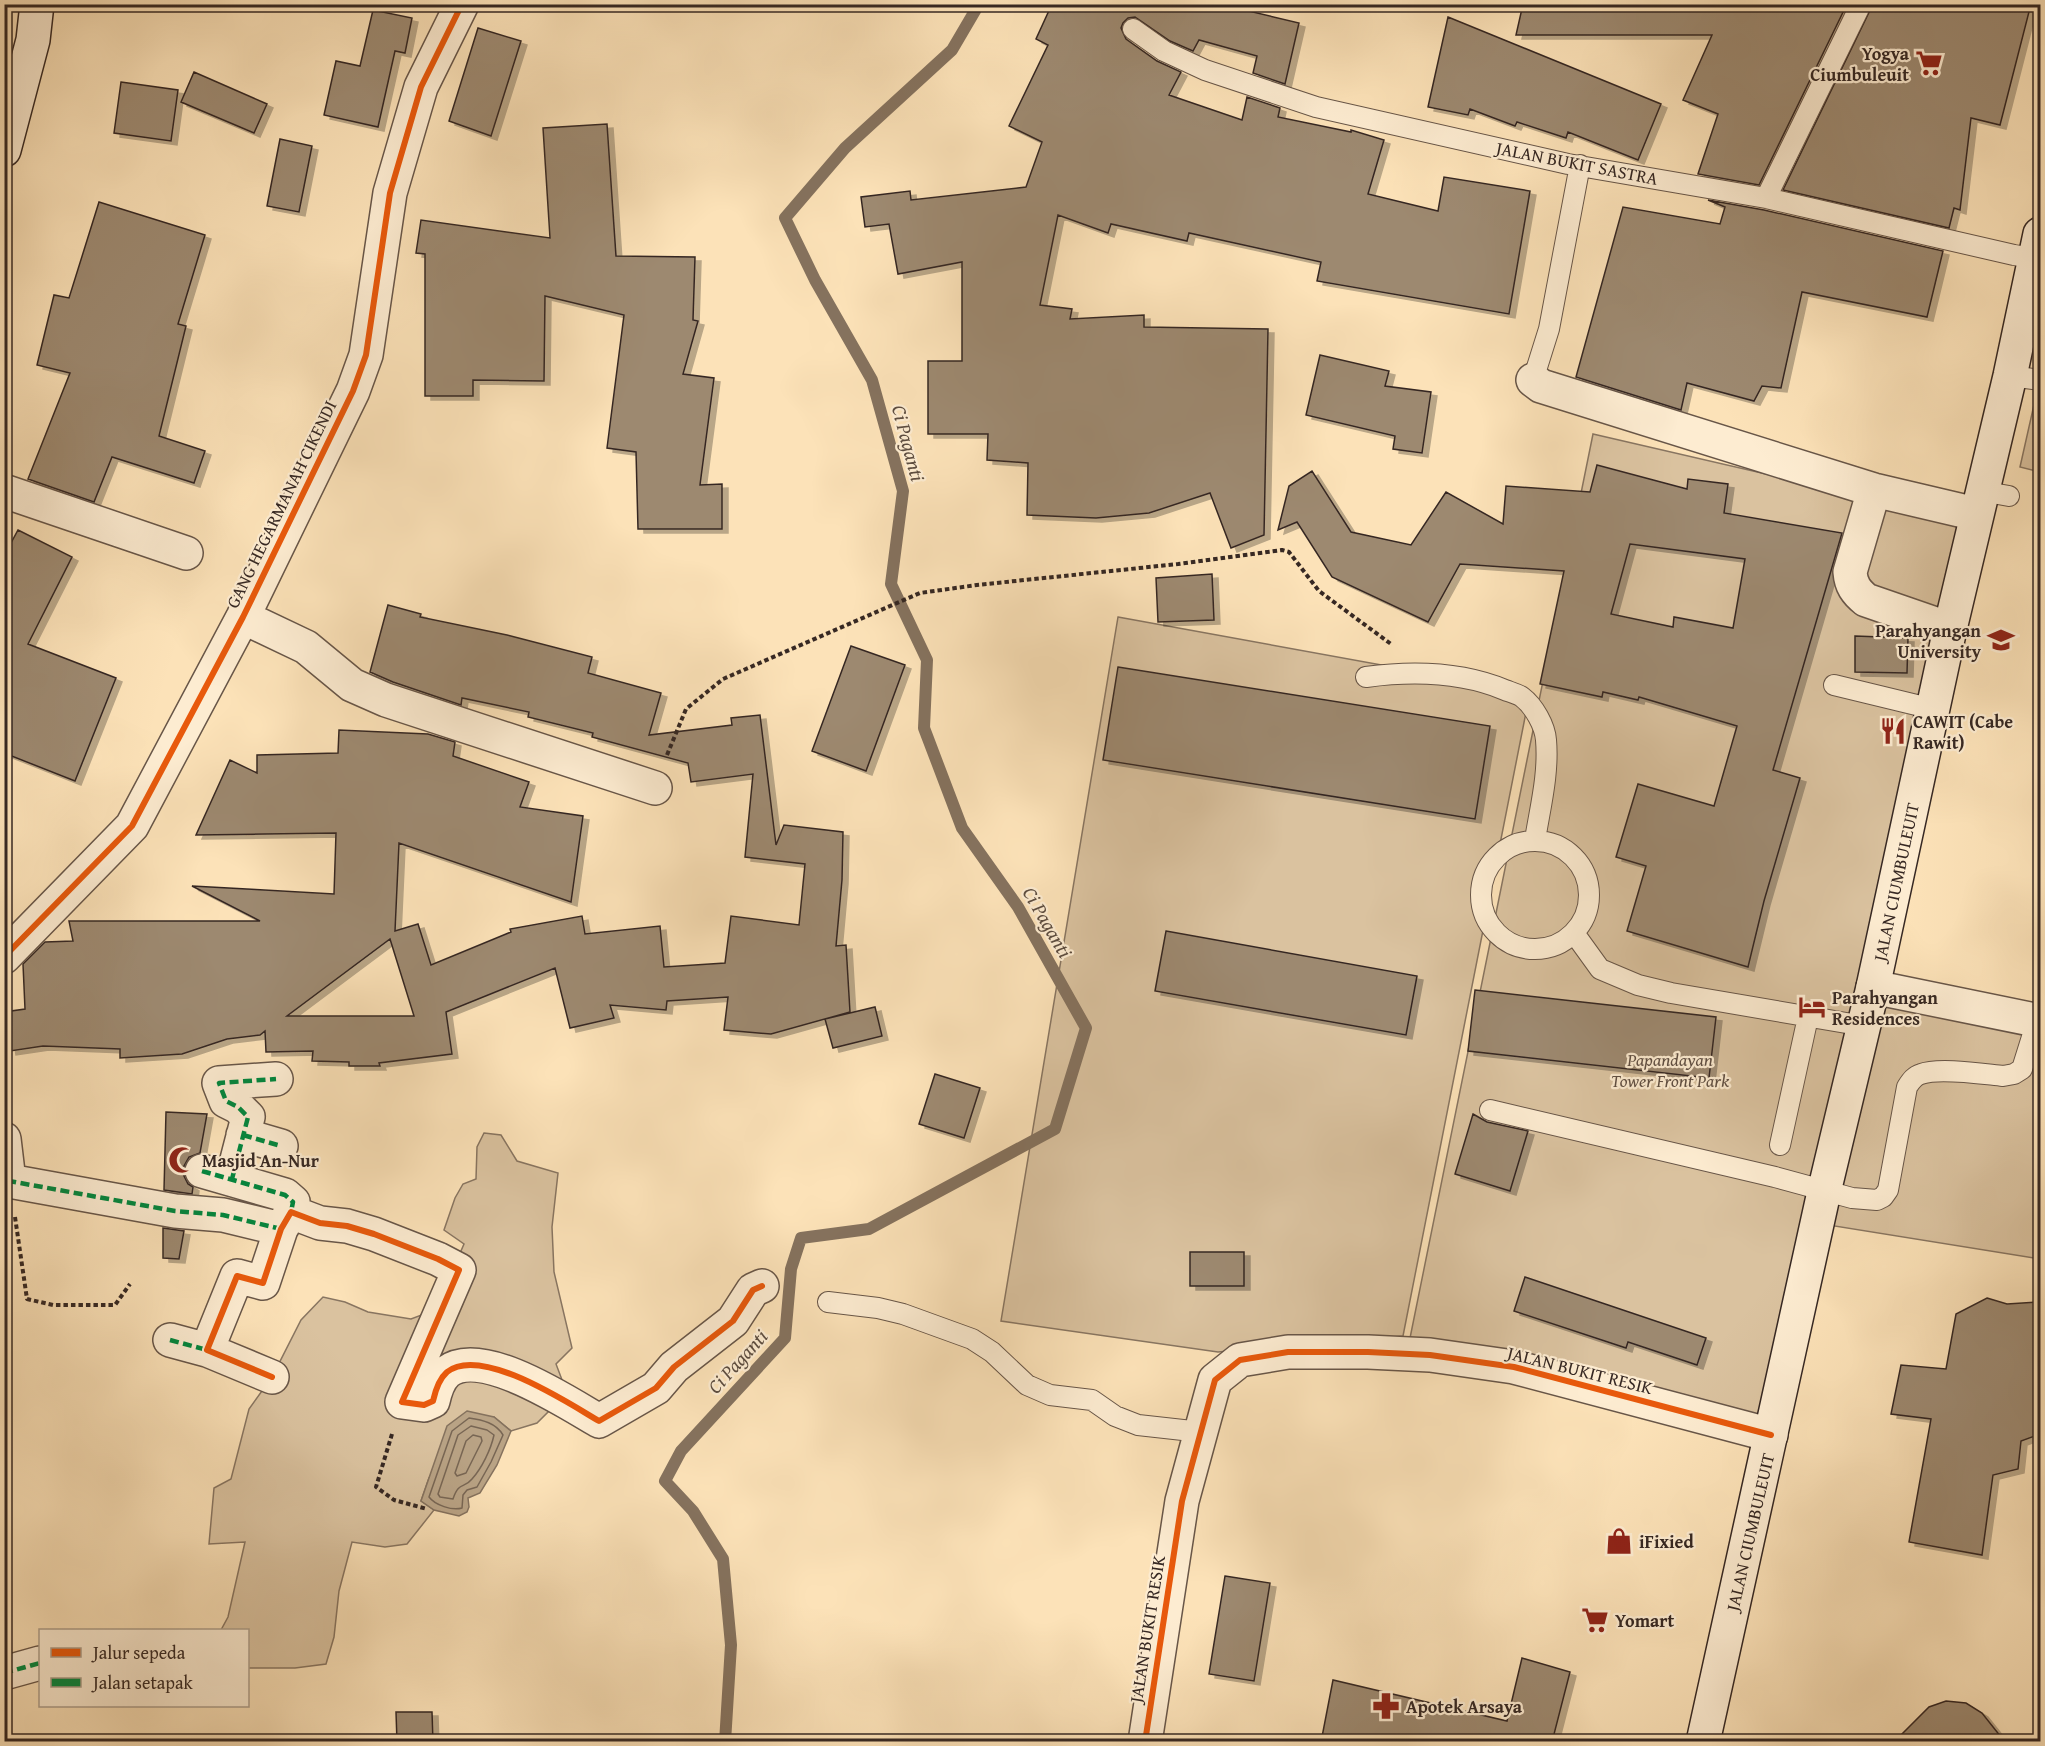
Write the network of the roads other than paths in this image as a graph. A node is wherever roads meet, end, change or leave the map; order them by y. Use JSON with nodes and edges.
{"nodes":[{"id":1,"x":37,"y":4,"type":"edge"},
{"id":2,"x":462,"y":4,"type":"edge"},
{"id":3,"x":1861,"y":4,"type":"edge"},
{"id":4,"x":1133,"y":29,"type":"dead end"},
{"id":5,"x":4,"y":150,"type":"edge"},
{"id":6,"x":1580,"y":165,"type":"junction"},
{"id":7,"x":1766,"y":198,"type":"junction"},
{"id":8,"x":2038,"y":251,"type":"edge"},
{"id":9,"x":2025,"y":378,"type":"edge"},
{"id":10,"x":1533,"y":380,"type":"joint"},
{"id":11,"x":1874,"y":490,"type":"junction"},
{"id":12,"x":4,"y":491,"type":"edge"},
{"id":13,"x":1989,"y":500,"type":"junction"},
{"id":14,"x":186,"y":553,"type":"dead end"},
{"id":15,"x":243,"y":617,"type":"junction"},
{"id":16,"x":1950,"y":629,"type":"junction"},
{"id":17,"x":1366,"y":677,"type":"dead end"},
{"id":18,"x":1834,"y":685,"type":"dead end"},
{"id":19,"x":1933,"y":709,"type":"junction"},
{"id":20,"x":655,"y":788,"type":"road end"},
{"id":21,"x":1535,"y":840,"type":"junction"},
{"id":22,"x":1574,"y":933,"type":"junction"},
{"id":23,"x":4,"y":957,"type":"edge"},
{"id":24,"x":1873,"y":987,"type":"junction"},
{"id":25,"x":1808,"y":1017,"type":"junction"},
{"id":26,"x":2039,"y":1021,"type":"edge"},
{"id":27,"x":1864,"y":1026,"type":"junction"},
{"id":28,"x":276,"y":1079,"type":"dead end"},
{"id":29,"x":1490,"y":1110,"type":"dead end"},
{"id":30,"x":243,"y":1135,"type":"junction"},
{"id":31,"x":4,"y":1139,"type":"edge"},
{"id":32,"x":1780,"y":1145,"type":"dead end"},
{"id":33,"x":281,"y":1146,"type":"dead end"},
{"id":34,"x":1824,"y":1191,"type":"junction"},
{"id":35,"x":286,"y":1221,"type":"junction"},
{"id":36,"x":762,"y":1286,"type":"dead end"},
{"id":37,"x":828,"y":1302,"type":"dead end"},
{"id":38,"x":170,"y":1340,"type":"dead end"},
{"id":39,"x":207,"y":1350,"type":"junction"},
{"id":40,"x":272,"y":1377,"type":"dead end"},
{"id":41,"x":1201,"y":1432,"type":"junction"},
{"id":42,"x":1771,"y":1435,"type":"junction"},
{"id":43,"x":39,"y":1663,"type":"edge"},
{"id":44,"x":4,"y":1673,"type":"edge"},
{"id":45,"x":1145,"y":1742,"type":"edge"},
{"id":46,"x":1702,"y":1742,"type":"edge"}],
"edges":[{"from":1,"to":5,"type":"street"},
{"from":2,"to":15,"type":"street","name":"GANG HEGARMANAH CIKENDI"},
{"from":3,"to":7,"type":"lane"},
{"from":4,"to":6,"type":"lane","name":"JALAN BUKIT SASTRA"},
{"from":6,"to":7,"type":"lane","name":"JALAN BUKIT SASTRA"},
{"from":6,"to":10,"type":"lane"},
{"from":7,"to":8,"type":"lane","name":"JALAN BUKIT SASTRA"},
{"from":8,"to":9,"type":"street","name":"JALAN CIUMBULEUIT"},
{"from":9,"to":13,"type":"street","name":"JALAN CIUMBULEUIT"},
{"from":10,"to":11,"type":"street"},
{"from":11,"to":13,"type":"street"},
{"from":11,"to":16,"type":"street"},
{"from":12,"to":14,"type":"street"},
{"from":13,"to":16,"type":"street","name":"JALAN CIUMBULEUIT"},
{"from":15,"to":20,"type":"street"},
{"from":15,"to":23,"type":"street","name":"GANG HEGARMANAH CIKENDI"},
{"from":16,"to":19,"type":"street","name":"JALAN CIUMBULEUIT"},
{"from":17,"to":21,"type":"lane"},
{"from":18,"to":19,"type":"lane"},
{"from":19,"to":24,"type":"street","name":"JALAN CIUMBULEUIT"},
{"from":21,"to":22,"type":"lane"},
{"from":21,"to":22,"type":"lane"},
{"from":22,"to":25,"type":"lane"},
{"from":24,"to":26,"type":"street"},
{"from":24,"to":27,"type":"street","name":"JALAN CIUMBULEUIT"},
{"from":25,"to":27,"type":"lane"},
{"from":25,"to":32,"type":"lane"},
{"from":26,"to":34,"type":"lane"},
{"from":27,"to":34,"type":"street","name":"JALAN CIUMBULEUIT"},
{"from":28,"to":30,"type":"street"},
{"from":29,"to":34,"type":"lane"},
{"from":30,"to":33,"type":"street"},
{"from":30,"to":35,"type":"street"},
{"from":31,"to":35,"type":"street"},
{"from":34,"to":42,"type":"street","name":"JALAN CIUMBULEUIT"},
{"from":35,"to":36,"type":"street"},
{"from":35,"to":39,"type":"street"},
{"from":37,"to":41,"type":"lane"},
{"from":38,"to":39,"type":"street"},
{"from":39,"to":40,"type":"street"},
{"from":41,"to":42,"type":"street","name":"JALAN BUKIT RESIK"},
{"from":41,"to":45,"type":"street","name":"JALAN BUKIT RESIK"},
{"from":42,"to":46,"type":"street","name":"JALAN CIUMBULEUIT"},
{"from":43,"to":44,"type":"street"}]}
